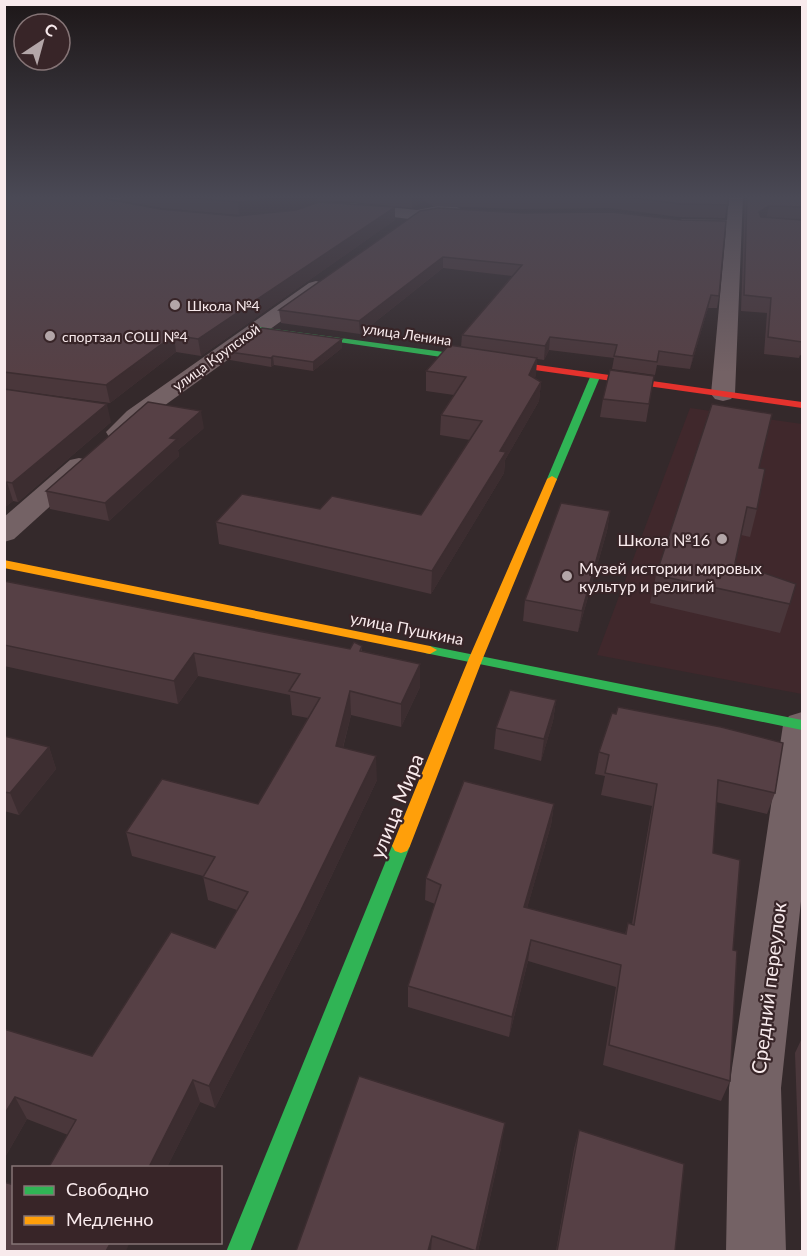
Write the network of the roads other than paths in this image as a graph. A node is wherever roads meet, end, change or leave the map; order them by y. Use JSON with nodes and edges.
{"nodes":[{"id":1,"x":732,"y":255,"type":"edge"},
{"id":2,"x":332,"y":276,"type":"edge"},
{"id":3,"x":256,"y":328,"type":"junction"},
{"id":4,"x":595,"y":377,"type":"junction"},
{"id":5,"x":723,"y":394,"type":"junction"},
{"id":6,"x":802,"y":405,"type":"edge"},
{"id":7,"x":102,"y":411,"type":"edge"},
{"id":8,"x":135,"y":416,"type":"junction"},
{"id":9,"x":4,"y":533,"type":"edge"},
{"id":10,"x":4,"y":564,"type":"edge"},
{"id":11,"x":476,"y":658,"type":"junction"},
{"id":12,"x":802,"y":725,"type":"edge"},
{"id":13,"x":238,"y":1251,"type":"edge"},
{"id":14,"x":756,"y":1251,"type":"edge"}],
"edges":[{"from":1,"to":5,"type":"street"},
{"from":2,"to":3,"type":"street","name":"улица Крупской"},
{"from":3,"to":4,"type":"street","name":"улица Ленина"},
{"from":3,"to":8,"type":"street","name":"улица Крупской"},
{"from":4,"to":5,"type":"street","name":"улица Ленина"},
{"from":4,"to":11,"type":"street","name":"улица Мира"},
{"from":5,"to":6,"type":"street","name":"улица Ленина"},
{"from":7,"to":8,"type":"street"},
{"from":8,"to":9,"type":"street","name":"улица Крупской"},
{"from":10,"to":11,"type":"street","name":"улица Пушкина"},
{"from":11,"to":12,"type":"street","name":"улица Пушкина"},
{"from":11,"to":13,"type":"street","name":"улица Мира"},
{"from":12,"to":14,"type":"street","name":"Средний переулок"}]}
